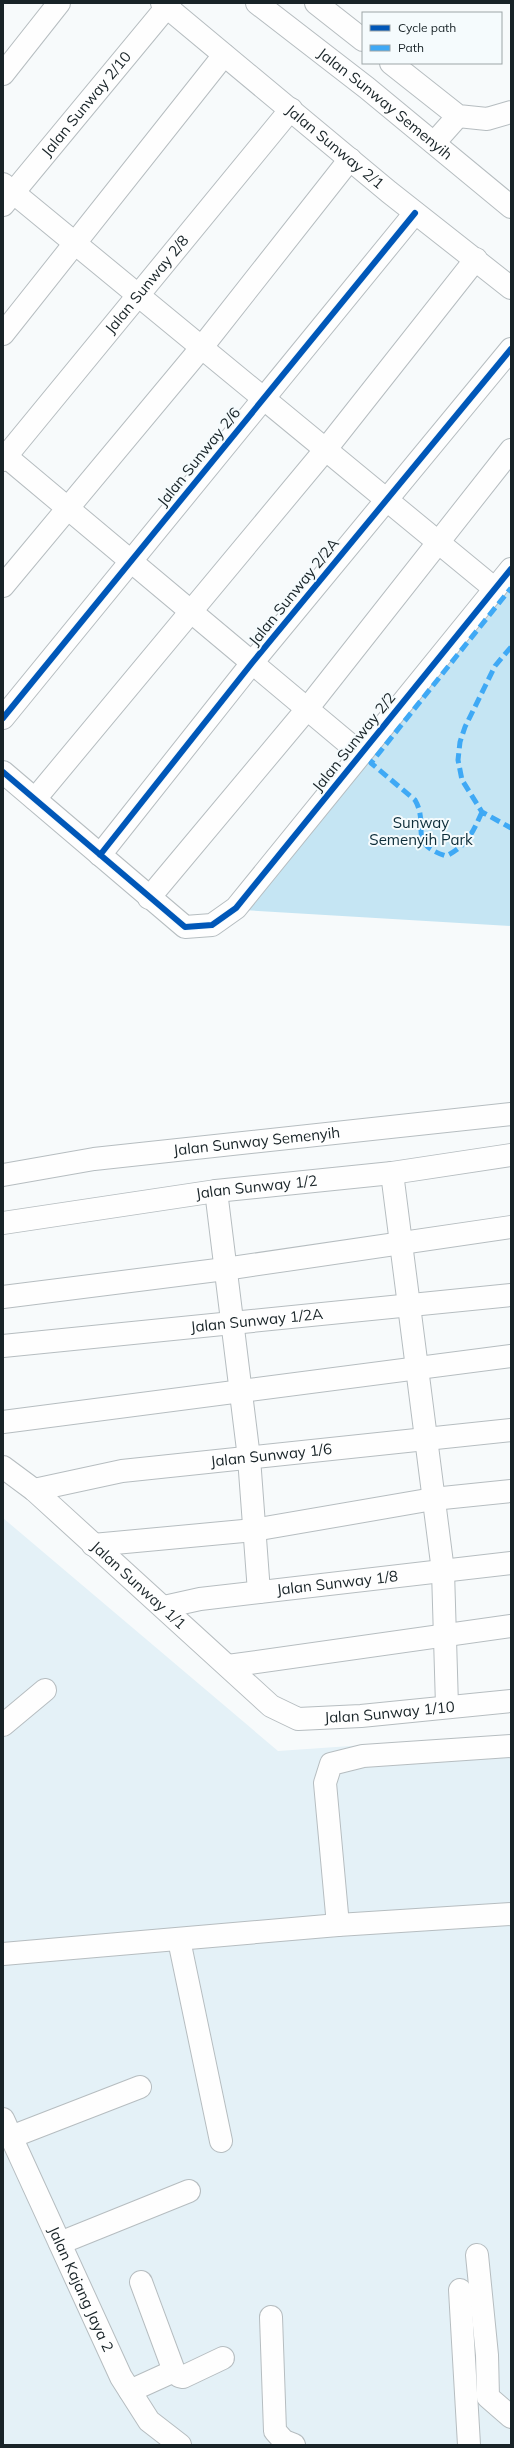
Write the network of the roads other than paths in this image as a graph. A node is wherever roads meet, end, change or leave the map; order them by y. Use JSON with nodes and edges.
{"nodes":[{"id":1,"x":59,"y":3,"type":"edge"},
{"id":2,"x":257,"y":3,"type":"edge"},
{"id":3,"x":316,"y":3,"type":"edge"},
{"id":4,"x":166,"y":4,"type":"edge"},
{"id":5,"x":362,"y":39,"type":"edge"},
{"id":6,"x":224,"y":55,"type":"junction"},
{"id":7,"x":392,"y":64,"type":"edge"},
{"id":8,"x":3,"y":74,"type":"edge"},
{"id":9,"x":291,"y":109,"type":"junction"},
{"id":10,"x":511,"y":112,"type":"edge"},
{"id":11,"x":458,"y":116,"type":"junction"},
{"id":12,"x":434,"y":143,"type":"junction"},
{"id":13,"x":350,"y":158,"type":"junction"},
{"id":14,"x":6,"y":194,"type":"edge"},
{"id":15,"x":511,"y":207,"type":"edge"},
{"id":16,"x":415,"y":213,"type":"junction"},
{"id":17,"x":76,"y":244,"type":"junction"},
{"id":18,"x":476,"y":259,"type":"junction"},
{"id":19,"x":511,"y":288,"type":"edge"},
{"id":20,"x":140,"y":296,"type":"junction"},
{"id":21,"x":3,"y":334,"type":"edge"},
{"id":22,"x":202,"y":347,"type":"junction"},
{"id":23,"x":511,"y":348,"type":"edge"},
{"id":24,"x":263,"y":398,"type":"junction"},
{"id":25,"x":326,"y":449,"type":"junction"},
{"id":26,"x":511,"y":450,"type":"edge"},
{"id":27,"x":4,"y":457,"type":"edge"},
{"id":28,"x":386,"y":499,"type":"junction"},
{"id":29,"x":67,"y":508,"type":"junction"},
{"id":30,"x":438,"y":541,"type":"junction"},
{"id":31,"x":131,"y":561,"type":"junction"},
{"id":32,"x":511,"y":569,"type":"edge"},
{"id":33,"x":3,"y":586,"type":"edge"},
{"id":34,"x":495,"y":588,"type":"junction"},
{"id":35,"x":191,"y":612,"type":"junction"},
{"id":36,"x":252,"y":663,"type":"junction"},
{"id":37,"x":307,"y":709,"type":"junction"},
{"id":38,"x":3,"y":718,"type":"edge"},
{"id":39,"x":361,"y":754,"type":"junction"},
{"id":40,"x":3,"y":772,"type":"edge"},
{"id":41,"x":35,"y":799,"type":"junction"},
{"id":42,"x":100,"y":855,"type":"junction"},
{"id":43,"x":149,"y":898,"type":"junction"},
{"id":44,"x":511,"y":1114,"type":"edge"},
{"id":45,"x":511,"y":1155,"type":"edge"},
{"id":46,"x":392,"y":1173,"type":"junction"},
{"id":47,"x":3,"y":1175,"type":"edge"},
{"id":48,"x":216,"y":1192,"type":"junction"},
{"id":49,"x":3,"y":1223,"type":"edge"},
{"id":50,"x":511,"y":1227,"type":"edge"},
{"id":51,"x":401,"y":1243,"type":"junction"},
{"id":52,"x":225,"y":1269,"type":"junction"},
{"id":53,"x":511,"y":1295,"type":"edge"},
{"id":54,"x":3,"y":1297,"type":"edge"},
{"id":55,"x":409,"y":1305,"type":"junction"},
{"id":56,"x":232,"y":1323,"type":"junction"},
{"id":57,"x":3,"y":1346,"type":"edge"},
{"id":58,"x":511,"y":1356,"type":"edge"},
{"id":59,"x":417,"y":1368,"type":"junction"},
{"id":60,"x":240,"y":1391,"type":"junction"},
{"id":61,"x":3,"y":1422,"type":"edge"},
{"id":62,"x":511,"y":1430,"type":"edge"},
{"id":63,"x":426,"y":1439,"type":"junction"},
{"id":64,"x":249,"y":1458,"type":"junction"},
{"id":65,"x":3,"y":1467,"type":"edge"},
{"id":66,"x":34,"y":1490,"type":"junction"},
{"id":67,"x":511,"y":1491,"type":"edge"},
{"id":68,"x":433,"y":1499,"type":"junction"},
{"id":69,"x":254,"y":1530,"type":"junction"},
{"id":70,"x":93,"y":1545,"type":"junction"},
{"id":71,"x":511,"y":1563,"type":"edge"},
{"id":72,"x":443,"y":1571,"type":"junction"},
{"id":73,"x":259,"y":1592,"type":"junction"},
{"id":74,"x":164,"y":1607,"type":"junction"},
{"id":75,"x":511,"y":1626,"type":"edge"},
{"id":76,"x":444,"y":1636,"type":"junction"},
{"id":77,"x":228,"y":1666,"type":"junction"},
{"id":78,"x":45,"y":1690,"type":"dead end"},
{"id":79,"x":511,"y":1701,"type":"edge"},
{"id":80,"x":271,"y":1706,"type":"joint"},
{"id":81,"x":448,"y":1706,"type":"junction"},
{"id":82,"x":3,"y":1725,"type":"edge"},
{"id":83,"x":511,"y":1746,"type":"edge"},
{"id":84,"x":511,"y":1914,"type":"edge"},
{"id":85,"x":338,"y":1925,"type":"junction"},
{"id":86,"x":179,"y":1940,"type":"junction"},
{"id":87,"x":3,"y":1954,"type":"edge"},
{"id":88,"x":140,"y":2087,"type":"dead end"},
{"id":89,"x":7,"y":2128,"type":"edge"},
{"id":90,"x":221,"y":2141,"type":"dead end"},
{"id":91,"x":189,"y":2191,"type":"dead end"},
{"id":92,"x":60,"y":2243,"type":"junction"},
{"id":93,"x":477,"y":2255,"type":"dead end"},
{"id":94,"x":141,"y":2282,"type":"dead end"},
{"id":95,"x":460,"y":2290,"type":"dead end"},
{"id":96,"x":271,"y":2317,"type":"dead end"},
{"id":97,"x":223,"y":2358,"type":"dead end"},
{"id":98,"x":174,"y":2370,"type":"junction"},
{"id":99,"x":130,"y":2391,"type":"junction"},
{"id":100,"x":511,"y":2417,"type":"edge"},
{"id":101,"x":180,"y":2445,"type":"edge"},
{"id":102,"x":294,"y":2445,"type":"edge"},
{"id":103,"x":469,"y":2445,"type":"edge"}],
"edges":[{"from":1,"to":8,"type":"street"},
{"from":2,"to":12,"type":"street","name":"Jalan Sunway Semenyih"},
{"from":3,"to":5,"type":"street"},
{"from":4,"to":6,"type":"street","name":"Jalan Sunway 2/1"},
{"from":4,"to":14,"type":"street","name":"Jalan Sunway 2/10"},
{"from":6,"to":9,"type":"street","name":"Jalan Sunway 2/1"},
{"from":6,"to":17,"type":"street"},
{"from":7,"to":11,"type":"street"},
{"from":9,"to":13,"type":"street","name":"Jalan Sunway 2/1"},
{"from":9,"to":20,"type":"street","name":"Jalan Sunway 2/8"},
{"from":10,"to":11,"type":"street"},
{"from":11,"to":12,"type":"street"},
{"from":12,"to":15,"type":"street","name":"Jalan Sunway Semenyih"},
{"from":13,"to":16,"type":"street","name":"Jalan Sunway 2/1"},
{"from":13,"to":22,"type":"street"},
{"from":14,"to":17,"type":"street"},
{"from":16,"to":18,"type":"street","name":"Jalan Sunway 2/1"},
{"from":16,"to":24,"type":"street","name":"Jalan Sunway 2/6"},
{"from":17,"to":20,"type":"street"},
{"from":17,"to":21,"type":"street"},
{"from":18,"to":19,"type":"street","name":"Jalan Sunway 2/1"},
{"from":18,"to":25,"type":"street"},
{"from":20,"to":22,"type":"street"},
{"from":20,"to":27,"type":"street","name":"Jalan Sunway 2/8"},
{"from":22,"to":24,"type":"street"},
{"from":22,"to":29,"type":"street"},
{"from":23,"to":28,"type":"street","name":"Jalan Sunway 2/2A"},
{"from":24,"to":25,"type":"street"},
{"from":24,"to":31,"type":"street","name":"Jalan Sunway 2/6"},
{"from":25,"to":28,"type":"street"},
{"from":25,"to":35,"type":"street"},
{"from":26,"to":30,"type":"street"},
{"from":27,"to":29,"type":"street"},
{"from":28,"to":30,"type":"street"},
{"from":28,"to":36,"type":"street","name":"Jalan Sunway 2/2A"},
{"from":29,"to":31,"type":"street"},
{"from":29,"to":33,"type":"street"},
{"from":30,"to":34,"type":"street"},
{"from":30,"to":37,"type":"street"},
{"from":31,"to":35,"type":"street"},
{"from":31,"to":38,"type":"street","name":"Jalan Sunway 2/6"},
{"from":32,"to":34,"type":"street","name":"Jalan Sunway 2/2"},
{"from":34,"to":39,"type":"street","name":"Jalan Sunway 2/2"},
{"from":35,"to":36,"type":"street"},
{"from":35,"to":41,"type":"street"},
{"from":36,"to":37,"type":"street"},
{"from":36,"to":42,"type":"street","name":"Jalan Sunway 2/2A"},
{"from":37,"to":39,"type":"street"},
{"from":37,"to":43,"type":"street"},
{"from":39,"to":43,"type":"street","name":"Jalan Sunway 2/2"},
{"from":40,"to":41,"type":"street"},
{"from":41,"to":42,"type":"street"},
{"from":42,"to":43,"type":"street"},
{"from":44,"to":47,"type":"street","name":"Jalan Sunway Semenyih"},
{"from":45,"to":46,"type":"street","name":"Jalan Sunway 1/2"},
{"from":46,"to":48,"type":"street","name":"Jalan Sunway 1/2"},
{"from":46,"to":51,"type":"street"},
{"from":48,"to":49,"type":"street","name":"Jalan Sunway 1/2"},
{"from":48,"to":52,"type":"street"},
{"from":50,"to":51,"type":"street"},
{"from":51,"to":52,"type":"street"},
{"from":51,"to":55,"type":"street"},
{"from":52,"to":54,"type":"street"},
{"from":52,"to":56,"type":"street"},
{"from":53,"to":55,"type":"street","name":"Jalan Sunway 1/2A"},
{"from":55,"to":56,"type":"street","name":"Jalan Sunway 1/2A"},
{"from":55,"to":59,"type":"street"},
{"from":56,"to":57,"type":"street","name":"Jalan Sunway 1/2A"},
{"from":56,"to":60,"type":"street"},
{"from":58,"to":59,"type":"street"},
{"from":59,"to":60,"type":"street"},
{"from":59,"to":63,"type":"street"},
{"from":60,"to":61,"type":"street"},
{"from":60,"to":64,"type":"street"},
{"from":62,"to":63,"type":"street","name":"Jalan Sunway 1/6"},
{"from":63,"to":64,"type":"street","name":"Jalan Sunway 1/6"},
{"from":63,"to":68,"type":"street"},
{"from":64,"to":66,"type":"street","name":"Jalan Sunway 1/6"},
{"from":64,"to":69,"type":"street"},
{"from":65,"to":66,"type":"street","name":"Jalan Sunway 1/1"},
{"from":66,"to":70,"type":"street","name":"Jalan Sunway 1/1"},
{"from":67,"to":68,"type":"street"},
{"from":68,"to":69,"type":"street"},
{"from":68,"to":72,"type":"street"},
{"from":69,"to":70,"type":"street"},
{"from":69,"to":73,"type":"street"},
{"from":70,"to":74,"type":"street","name":"Jalan Sunway 1/1"},
{"from":71,"to":72,"type":"street","name":"Jalan Sunway 1/8"},
{"from":72,"to":73,"type":"street","name":"Jalan Sunway 1/8"},
{"from":72,"to":76,"type":"street"},
{"from":73,"to":74,"type":"street","name":"Jalan Sunway 1/8"},
{"from":74,"to":77,"type":"street","name":"Jalan Sunway 1/1"},
{"from":75,"to":76,"type":"street"},
{"from":76,"to":77,"type":"street"},
{"from":76,"to":81,"type":"street"},
{"from":77,"to":80,"type":"street","name":"Jalan Sunway 1/1"},
{"from":78,"to":82,"type":"street"},
{"from":79,"to":81,"type":"street","name":"Jalan Sunway 1/10"},
{"from":80,"to":81,"type":"street","name":"Jalan Sunway 1/10"},
{"from":83,"to":85,"type":"street"},
{"from":84,"to":85,"type":"street"},
{"from":85,"to":86,"type":"street"},
{"from":86,"to":87,"type":"street"},
{"from":86,"to":90,"type":"street"},
{"from":88,"to":89,"type":"street"},
{"from":89,"to":92,"type":"street","name":"Jalan Kajang Jaya 2"},
{"from":91,"to":92,"type":"street"},
{"from":92,"to":99,"type":"street","name":"Jalan Kajang Jaya 2"},
{"from":93,"to":100,"type":"street"},
{"from":94,"to":98,"type":"street"},
{"from":95,"to":103,"type":"street"},
{"from":96,"to":102,"type":"street"},
{"from":97,"to":98,"type":"street"},
{"from":98,"to":99,"type":"street"},
{"from":99,"to":101,"type":"street","name":"Jalan Kajang Jaya 2"}]}
